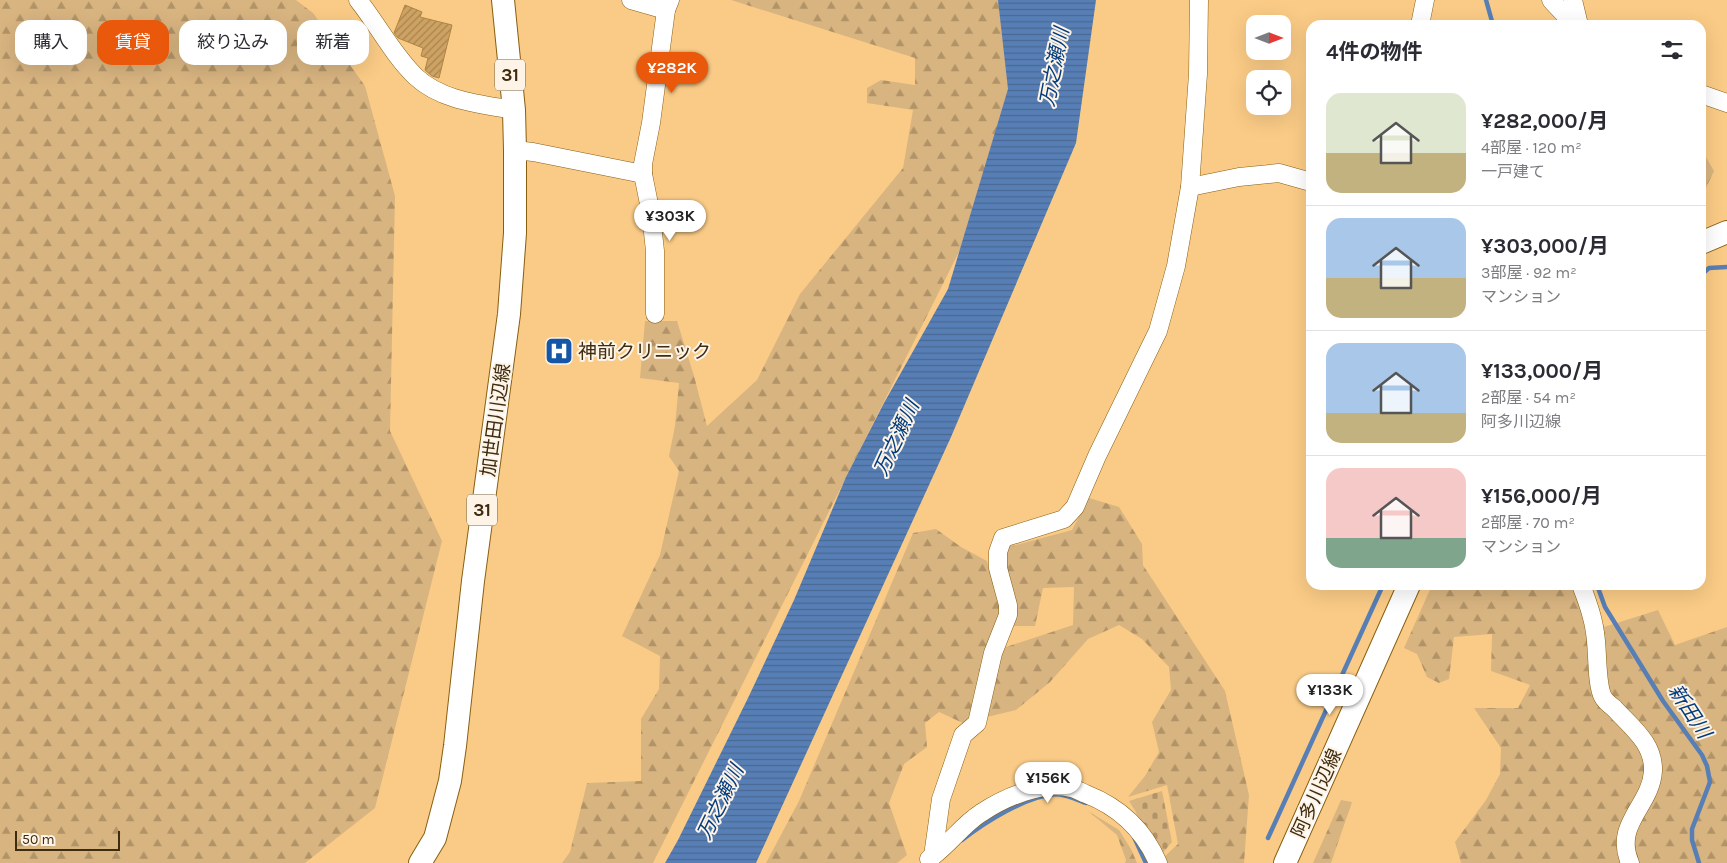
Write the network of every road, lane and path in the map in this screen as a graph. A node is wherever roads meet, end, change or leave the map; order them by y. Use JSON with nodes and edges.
{"nodes":[{"id":1,"x":358,"y":0,"type":"edge"},
{"id":2,"x":503,"y":0,"type":"edge"},
{"id":3,"x":631,"y":0,"type":"edge"},
{"id":4,"x":1199,"y":0,"type":"edge"},
{"id":5,"x":1425,"y":0,"type":"edge"},
{"id":6,"x":1551,"y":0,"type":"edge"},
{"id":7,"x":668,"y":5,"type":"edge"},
{"id":8,"x":1570,"y":18,"type":"edge"},
{"id":9,"x":1421,"y":20,"type":"edge"},
{"id":10,"x":1706,"y":96,"type":"edge"},
{"id":11,"x":1727,"y":102,"type":"edge"},
{"id":12,"x":514,"y":110,"type":"junction"},
{"id":13,"x":516,"y":150,"type":"junction"},
{"id":14,"x":643,"y":174,"type":"junction"},
{"id":15,"x":1306,"y":181,"type":"edge"},
{"id":16,"x":1190,"y":187,"type":"junction"},
{"id":17,"x":1726,"y":231,"type":"edge"},
{"id":18,"x":1706,"y":241,"type":"edge"},
{"id":19,"x":655,"y":314,"type":"dead end"},
{"id":20,"x":1406,"y":590,"type":"edge"},
{"id":21,"x":1583,"y":590,"type":"edge"},
{"id":22,"x":929,"y":860,"type":"edge"},
{"id":23,"x":420,"y":863,"type":"edge"},
{"id":24,"x":1158,"y":863,"type":"edge"},
{"id":25,"x":1285,"y":863,"type":"edge"},
{"id":26,"x":1630,"y":863,"type":"edge"}],
"edges":[{"from":1,"to":12,"type":"street"},
{"from":2,"to":12,"type":"main road","name":"加世田川辺線","number":"31"},
{"from":3,"to":7,"type":"street"},
{"from":4,"to":16,"type":"street"},
{"from":5,"to":9,"type":"street"},
{"from":6,"to":8,"type":"street"},
{"from":7,"to":14,"type":"street"},
{"from":10,"to":11,"type":"street"},
{"from":12,"to":13,"type":"main road","name":"加世田川辺線","number":"31"},
{"from":13,"to":14,"type":"street"},
{"from":13,"to":23,"type":"main road","name":"加世田川辺線","number":"31"},
{"from":14,"to":19,"type":"street"},
{"from":15,"to":16,"type":"street"},
{"from":16,"to":22,"type":"street"},
{"from":17,"to":18,"type":"main road"},
{"from":20,"to":25,"type":"main road","name":"阿多川辺線"},
{"from":21,"to":26,"type":"street"},
{"from":22,"to":24,"type":"street"}]}
